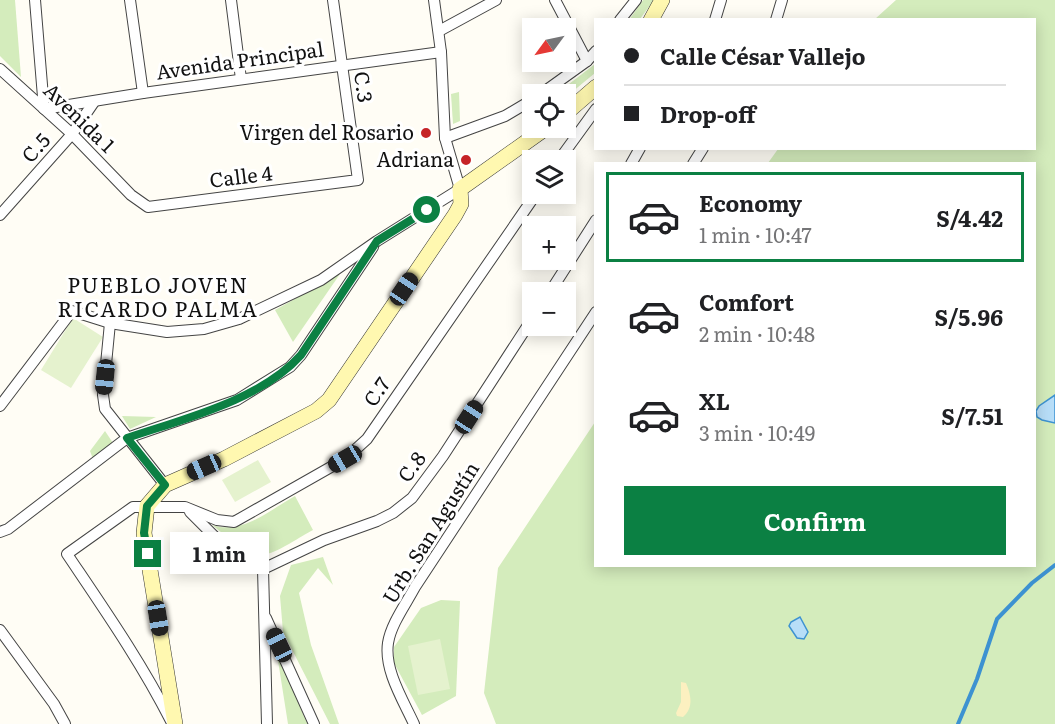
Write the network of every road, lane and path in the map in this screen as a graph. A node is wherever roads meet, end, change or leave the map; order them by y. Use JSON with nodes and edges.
{"nodes":[{"id":1,"x":35,"y":0,"type":"edge"},
{"id":2,"x":130,"y":0,"type":"edge"},
{"id":3,"x":231,"y":0,"type":"edge"},
{"id":4,"x":333,"y":0,"type":"edge"},
{"id":5,"x":434,"y":0,"type":"edge"},
{"id":6,"x":496,"y":0,"type":"edge"},
{"id":7,"x":555,"y":0,"type":"edge"},
{"id":8,"x":636,"y":0,"type":"edge"},
{"id":9,"x":662,"y":0,"type":"edge"},
{"id":10,"x":721,"y":0,"type":"edge"},
{"id":11,"x":782,"y":0,"type":"edge"},
{"id":12,"x":622,"y":18,"type":"edge"},
{"id":13,"x":652,"y":18,"type":"edge"},
{"id":14,"x":716,"y":18,"type":"edge"},
{"id":15,"x":778,"y":18,"type":"edge"},
{"id":16,"x":439,"y":32,"type":"junction"},
{"id":17,"x":441,"y":52,"type":"junction"},
{"id":18,"x":594,"y":53,"type":"edge"},
{"id":19,"x":587,"y":61,"type":"junction"},
{"id":20,"x":342,"y":66,"type":"junction"},
{"id":21,"x":0,"y":69,"type":"edge"},
{"id":22,"x":242,"y":79,"type":"junction"},
{"id":23,"x":555,"y":84,"type":"edge"},
{"id":24,"x":594,"y":89,"type":"edge"},
{"id":25,"x":143,"y":93,"type":"junction"},
{"id":26,"x":94,"y":102,"type":"junction"},
{"id":27,"x":576,"y":104,"type":"edge"},
{"id":28,"x":522,"y":106,"type":"edge"},
{"id":29,"x":44,"y":109,"type":"junction"},
{"id":30,"x":594,"y":112,"type":"edge"},
{"id":31,"x":72,"y":134,"type":"junction"},
{"id":32,"x":445,"y":138,"type":"junction"},
{"id":33,"x":532,"y":138,"type":"edge"},
{"id":34,"x":566,"y":150,"type":"edge"},
{"id":35,"x":358,"y":180,"type":"joint"},
{"id":36,"x":460,"y":189,"type":"junction"},
{"id":37,"x":131,"y":195,"type":"joint"},
{"id":38,"x":529,"y":204,"type":"edge"},
{"id":39,"x":0,"y":215,"type":"edge"},
{"id":40,"x":594,"y":223,"type":"edge"},
{"id":41,"x":377,"y":241,"type":"junction"},
{"id":42,"x":556,"y":282,"type":"edge"},
{"id":43,"x":594,"y":315,"type":"edge"},
{"id":44,"x":110,"y":323,"type":"junction"},
{"id":45,"x":522,"y":334,"type":"edge"},
{"id":46,"x":0,"y":406,"type":"edge"},
{"id":47,"x":127,"y":438,"type":"junction"},
{"id":48,"x":165,"y":485,"type":"junction"},
{"id":49,"x":147,"y":506,"type":"junction"},
{"id":50,"x":185,"y":507,"type":"junction"},
{"id":51,"x":0,"y":532,"type":"edge"},
{"id":52,"x":263,"y":569,"type":"junction"},
{"id":53,"x":264,"y":613,"type":"junction"},
{"id":54,"x":0,"y":630,"type":"edge"},
{"id":55,"x":65,"y":724,"type":"edge"},
{"id":56,"x":174,"y":724,"type":"edge"},
{"id":57,"x":267,"y":724,"type":"edge"},
{"id":58,"x":314,"y":724,"type":"edge"},
{"id":59,"x":414,"y":724,"type":"edge"}],
"edges":[{"from":1,"to":29,"type":"street"},
{"from":2,"to":25,"type":"street"},
{"from":3,"to":22,"type":"street"},
{"from":4,"to":20,"type":"street","name":"C.3"},
{"from":5,"to":16,"type":"street"},
{"from":6,"to":16,"type":"street"},
{"from":7,"to":19,"type":"street"},
{"from":8,"to":12,"type":"street"},
{"from":9,"to":13,"type":"street"},
{"from":10,"to":14,"type":"street"},
{"from":11,"to":15,"type":"street"},
{"from":16,"to":17,"type":"street"},
{"from":17,"to":20,"type":"street","name":"Avenida Principal"},
{"from":17,"to":32,"type":"street"},
{"from":18,"to":19,"type":"street"},
{"from":19,"to":23,"type":"street"},
{"from":20,"to":22,"type":"street","name":"Avenida Principal"},
{"from":20,"to":35,"type":"street","name":"C.3"},
{"from":21,"to":29,"type":"street","name":"Avenida 1"},
{"from":22,"to":25,"type":"street","name":"Avenida Principal"},
{"from":24,"to":27,"type":"street"},
{"from":25,"to":26,"type":"street","name":"Avenida Principal"},
{"from":26,"to":29,"type":"street","name":"Avenida Principal"},
{"from":26,"to":31,"type":"street","name":"C.5"},
{"from":28,"to":32,"type":"street"},
{"from":29,"to":31,"type":"street","name":"Avenida 1"},
{"from":30,"to":34,"type":"street"},
{"from":31,"to":37,"type":"street","name":"Avenida 1"},
{"from":31,"to":39,"type":"street","name":"C.5"},
{"from":32,"to":36,"type":"street"},
{"from":33,"to":36,"type":"street"},
{"from":35,"to":37,"type":"street","name":"Calle 4"},
{"from":36,"to":41,"type":"street"},
{"from":36,"to":48,"type":"street"},
{"from":38,"to":50,"type":"street","name":"C.7"},
{"from":40,"to":42,"type":"street"},
{"from":41,"to":44,"type":"street"},
{"from":41,"to":47,"type":"street"},
{"from":43,"to":59,"type":"street","name":"Urb. San Agustín"},
{"from":44,"to":46,"type":"street"},
{"from":44,"to":47,"type":"street"},
{"from":45,"to":52,"type":"street","name":"C.8"},
{"from":47,"to":48,"type":"street"},
{"from":47,"to":51,"type":"street"},
{"from":48,"to":49,"type":"street"},
{"from":49,"to":50,"type":"street"},
{"from":49,"to":56,"type":"street"},
{"from":49,"to":56,"type":"street"},
{"from":50,"to":52,"type":"street"},
{"from":52,"to":53,"type":"street"},
{"from":53,"to":57,"type":"street"},
{"from":53,"to":58,"type":"street"},
{"from":54,"to":55,"type":"street"}]}
